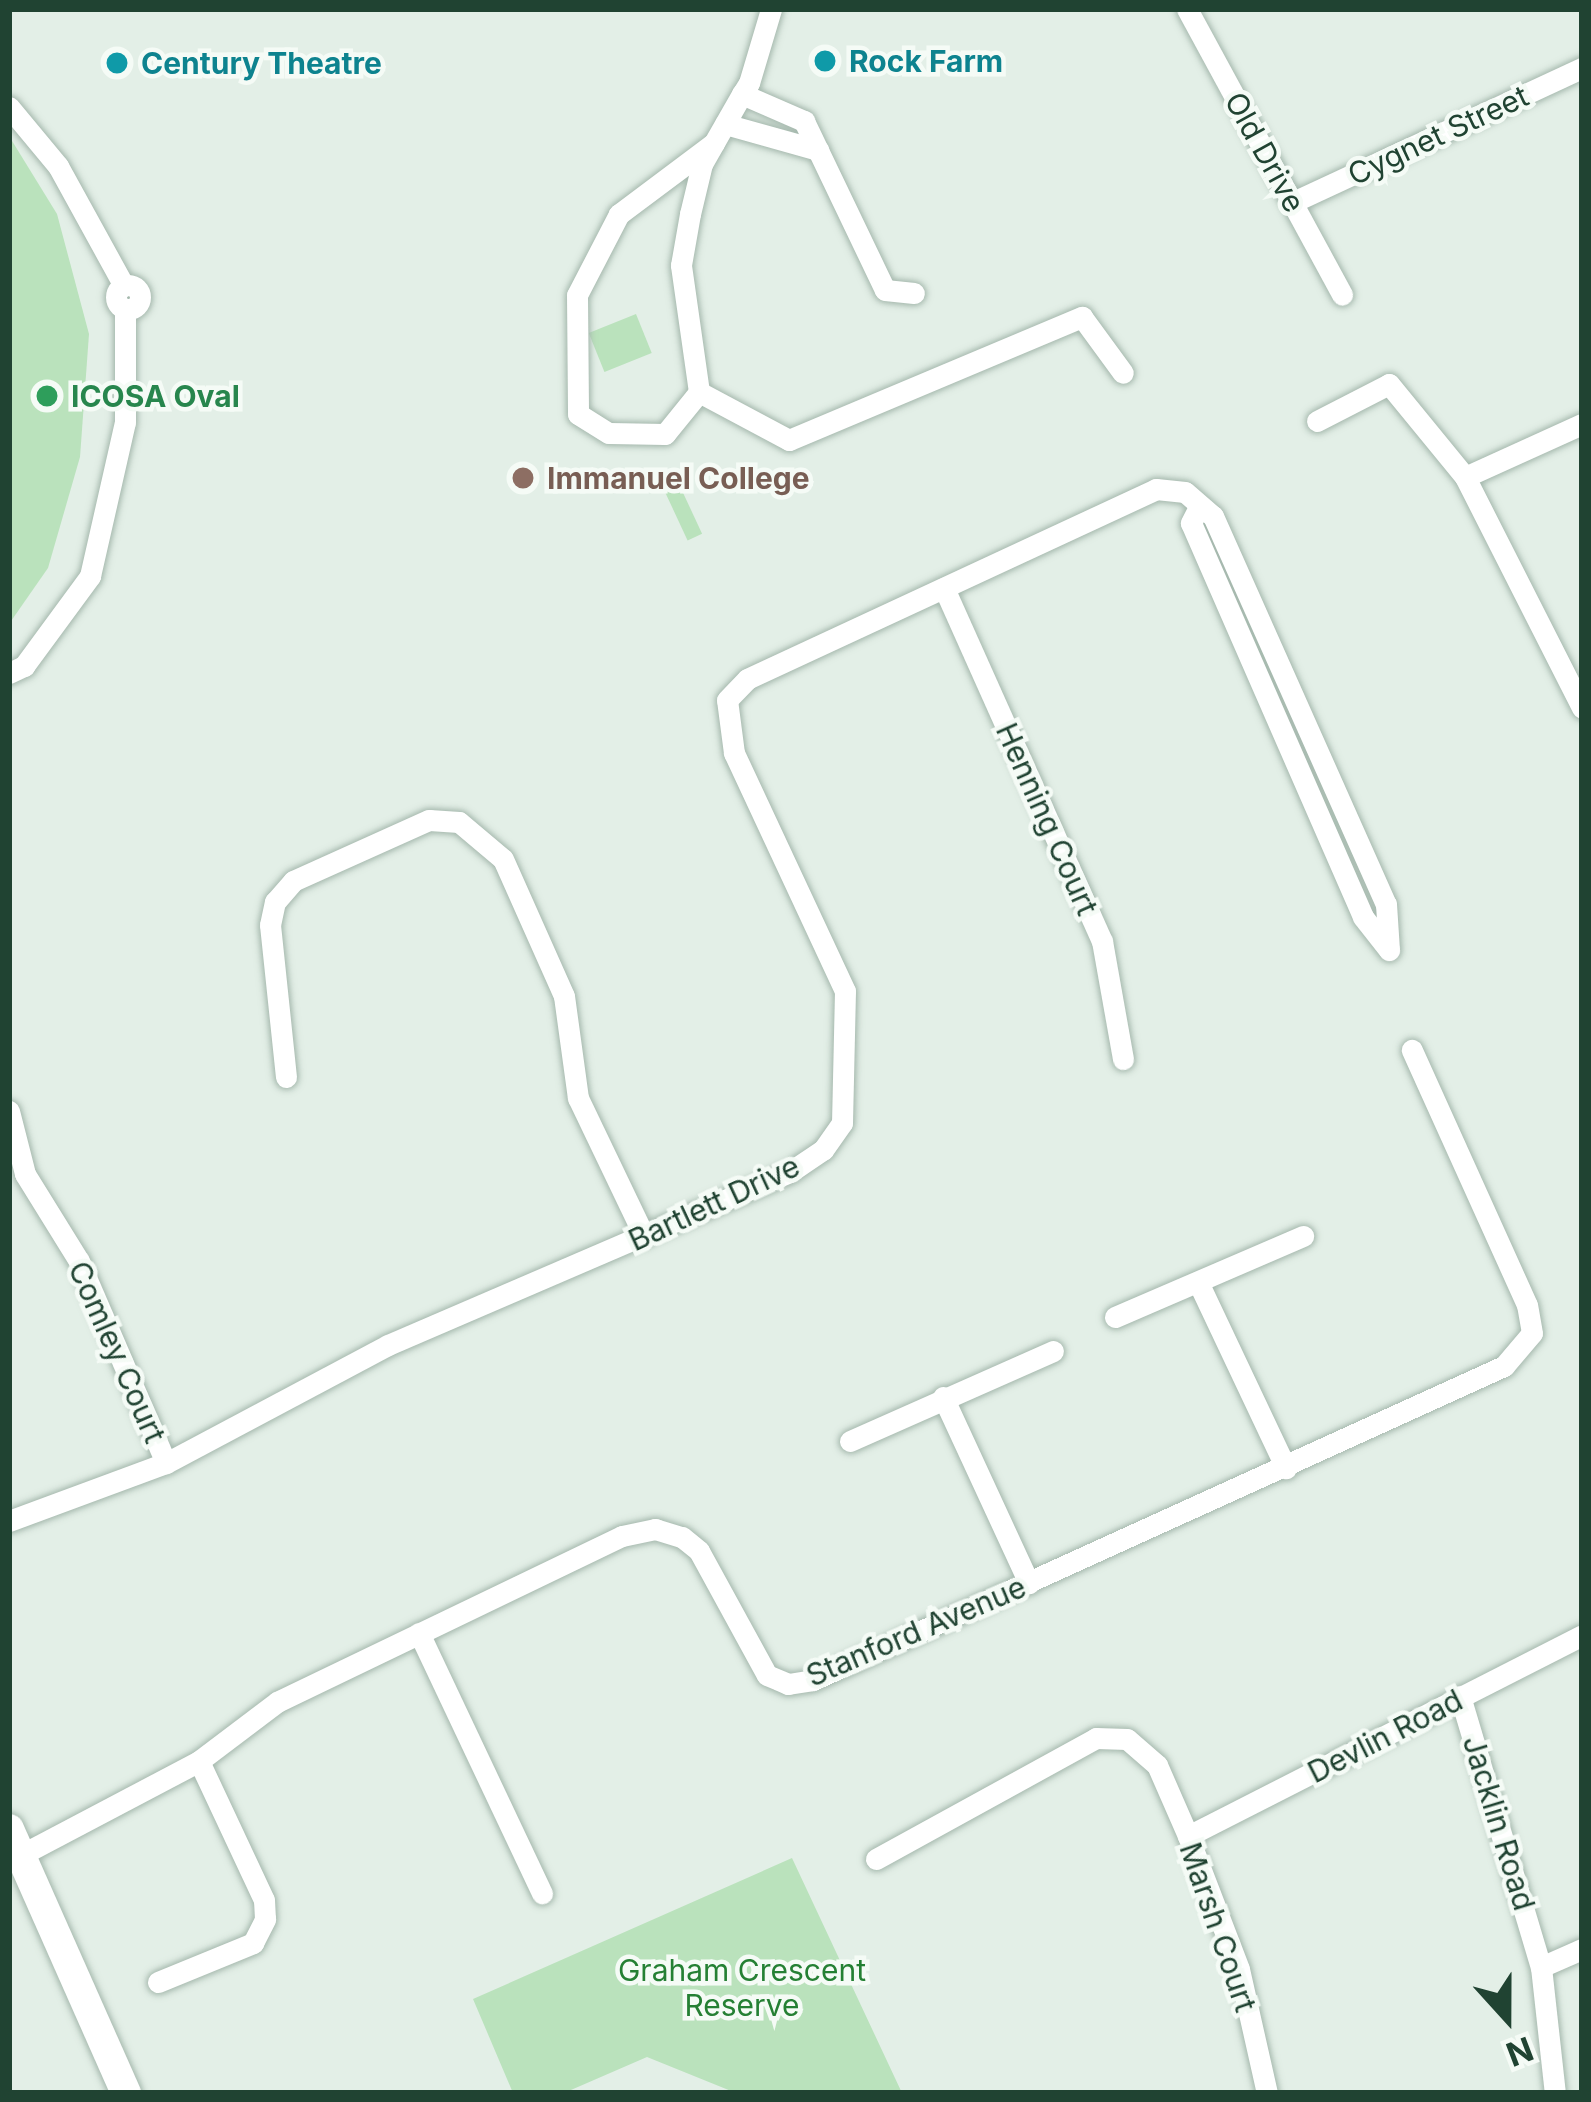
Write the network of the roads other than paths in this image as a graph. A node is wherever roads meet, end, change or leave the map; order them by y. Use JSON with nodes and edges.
{"nodes":[{"id":1,"x":771,"y":9,"type":"edge"},
{"id":2,"x":1187,"y":9,"type":"edge"},
{"id":3,"x":1582,"y":68,"type":"edge"},
{"id":4,"x":742,"y":94,"type":"junction"},
{"id":5,"x":9,"y":107,"type":"edge"},
{"id":6,"x":720,"y":133,"type":"junction"},
{"id":7,"x":818,"y":149,"type":"junction"},
{"id":8,"x":1293,"y":202,"type":"junction"},
{"id":9,"x":914,"y":293,"type":"dead end"},
{"id":10,"x":1342,"y":295,"type":"dead end"},
{"id":11,"x":1123,"y":373,"type":"dead end"},
{"id":12,"x":699,"y":392,"type":"junction"},
{"id":13,"x":1318,"y":421,"type":"dead end"},
{"id":14,"x":1582,"y":424,"type":"edge"},
{"id":15,"x":1465,"y":477,"type":"junction"},
{"id":16,"x":1198,"y":507,"type":"junction"},
{"id":17,"x":944,"y":588,"type":"junction"},
{"id":18,"x":9,"y":673,"type":"edge"},
{"id":19,"x":1582,"y":708,"type":"edge"},
{"id":20,"x":1412,"y":1049,"type":"dead end"},
{"id":21,"x":1123,"y":1059,"type":"dead end"},
{"id":22,"x":286,"y":1077,"type":"dead end"},
{"id":23,"x":9,"y":1111,"type":"edge"},
{"id":24,"x":644,"y":1236,"type":"junction"},
{"id":25,"x":1303,"y":1236,"type":"dead end"},
{"id":26,"x":1198,"y":1282,"type":"junction"},
{"id":27,"x":1115,"y":1317,"type":"dead end"},
{"id":28,"x":1053,"y":1351,"type":"dead end"},
{"id":29,"x":944,"y":1397,"type":"junction"},
{"id":30,"x":850,"y":1441,"type":"dead end"},
{"id":31,"x":166,"y":1463,"type":"junction"},
{"id":32,"x":1286,"y":1468,"type":"junction"},
{"id":33,"x":9,"y":1521,"type":"edge"},
{"id":34,"x":1029,"y":1583,"type":"junction"},
{"id":35,"x":418,"y":1633,"type":"junction"},
{"id":36,"x":1582,"y":1635,"type":"edge"},
{"id":37,"x":1460,"y":1696,"type":"junction"},
{"id":38,"x":199,"y":1761,"type":"junction"},
{"id":39,"x":1188,"y":1836,"type":"junction"},
{"id":40,"x":15,"y":1842,"type":"edge"},
{"id":41,"x":876,"y":1859,"type":"dead end"},
{"id":42,"x":542,"y":1893,"type":"dead end"},
{"id":43,"x":1582,"y":1949,"type":"edge"},
{"id":44,"x":1540,"y":1967,"type":"junction"},
{"id":45,"x":158,"y":1982,"type":"dead end"},
{"id":46,"x":127,"y":2093,"type":"edge"},
{"id":47,"x":1267,"y":2093,"type":"edge"},
{"id":48,"x":1555,"y":2093,"type":"edge"}],
"edges":[{"from":1,"to":4,"type":"street"},
{"from":2,"to":8,"type":"street","name":"Old Drive"},
{"from":3,"to":8,"type":"street","name":"Cygnet Street"},
{"from":4,"to":6,"type":"street"},
{"from":4,"to":7,"type":"street"},
{"from":5,"to":18,"type":"street"},
{"from":6,"to":7,"type":"street"},
{"from":6,"to":12,"type":"street"},
{"from":6,"to":12,"type":"street"},
{"from":7,"to":9,"type":"street"},
{"from":8,"to":10,"type":"street","name":"Old Drive"},
{"from":11,"to":12,"type":"street"},
{"from":13,"to":15,"type":"street"},
{"from":14,"to":15,"type":"street"},
{"from":15,"to":19,"type":"street"},
{"from":16,"to":16,"type":"street"},
{"from":16,"to":17,"type":"street","name":"Bartlett Drive"},
{"from":17,"to":21,"type":"street","name":"Henning Court"},
{"from":17,"to":24,"type":"street","name":"Bartlett Drive"},
{"from":20,"to":32,"type":"street","name":"Stanford Avenue"},
{"from":22,"to":24,"type":"street"},
{"from":23,"to":31,"type":"street","name":"Comley Court"},
{"from":24,"to":31,"type":"street","name":"Bartlett Drive"},
{"from":25,"to":26,"type":"street"},
{"from":26,"to":27,"type":"street"},
{"from":26,"to":32,"type":"street"},
{"from":28,"to":29,"type":"street"},
{"from":29,"to":30,"type":"street"},
{"from":29,"to":34,"type":"street"},
{"from":31,"to":33,"type":"street","name":"Bartlett Drive"},
{"from":32,"to":34,"type":"street","name":"Stanford Avenue"},
{"from":34,"to":35,"type":"street","name":"Stanford Avenue"},
{"from":35,"to":38,"type":"street","name":"Stanford Avenue"},
{"from":35,"to":42,"type":"street"},
{"from":36,"to":37,"type":"street","name":"Devlin Road"},
{"from":37,"to":39,"type":"street","name":"Devlin Road"},
{"from":37,"to":44,"type":"street","name":"Jacklin Road"},
{"from":38,"to":40,"type":"street","name":"Stanford Avenue"},
{"from":38,"to":45,"type":"street"},
{"from":39,"to":41,"type":"street","name":"Marsh Court"},
{"from":39,"to":47,"type":"street","name":"Marsh Court"},
{"from":40,"to":46,"type":"street"},
{"from":43,"to":44,"type":"street"},
{"from":44,"to":48,"type":"street","name":"Jacklin Road"}]}
